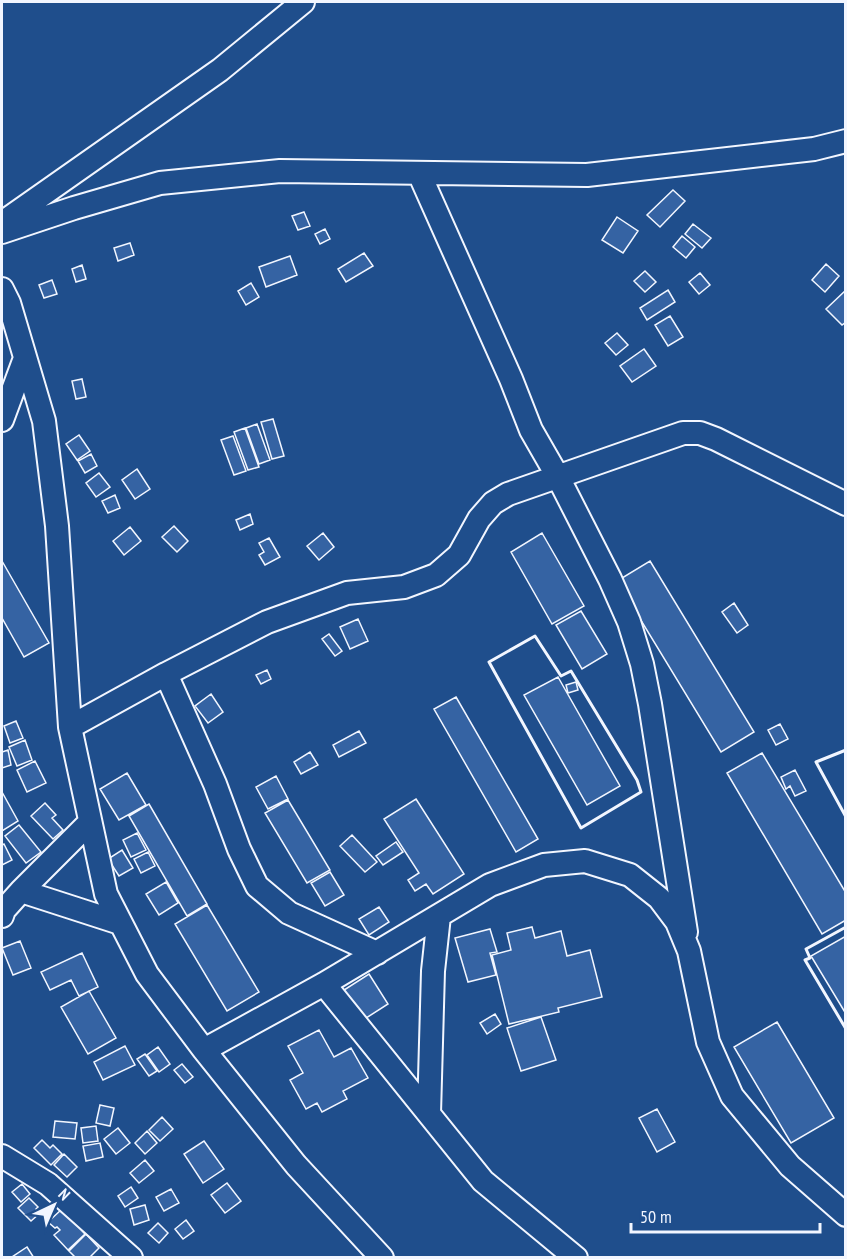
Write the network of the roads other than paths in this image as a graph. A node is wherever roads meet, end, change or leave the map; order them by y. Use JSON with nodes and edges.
{"nodes":[{"id":1,"x":303,"y":2,"type":"edge"},
{"id":2,"x":846,"y":141,"type":"edge"},
{"id":3,"x":418,"y":173,"type":"junction"},
{"id":4,"x":2,"y":223,"type":"edge"},
{"id":5,"x":2,"y":232,"type":"edge"},
{"id":6,"x":2,"y":289,"type":"edge"},
{"id":7,"x":25,"y":358,"type":"junction"},
{"id":8,"x":2,"y":420,"type":"edge"},
{"id":9,"x":558,"y":477,"type":"junction"},
{"id":10,"x":846,"y":504,"type":"edge"},
{"id":11,"x":166,"y":674,"type":"junction"},
{"id":12,"x":70,"y":728,"type":"junction"},
{"id":13,"x":89,"y":823,"type":"junction"},
{"id":14,"x":21,"y":891,"type":"junction"},
{"id":15,"x":2,"y":911,"type":"edge"},
{"id":16,"x":439,"y":916,"type":"junction"},
{"id":17,"x":120,"y":923,"type":"junction"},
{"id":18,"x":689,"y":951,"type":"junction"},
{"id":19,"x":377,"y":953,"type":"junction"},
{"id":20,"x":324,"y":984,"type":"junction"},
{"id":21,"x":204,"y":1050,"type":"junction"},
{"id":22,"x":429,"y":1114,"type":"junction"},
{"id":23,"x":2,"y":1156,"type":"edge"},
{"id":24,"x":846,"y":1215,"type":"edge"},
{"id":25,"x":130,"y":1257,"type":"edge"},
{"id":26,"x":382,"y":1257,"type":"edge"},
{"id":27,"x":576,"y":1257,"type":"edge"}],
"edges":[{"from":1,"to":4,"type":"street"},
{"from":2,"to":3,"type":"street"},
{"from":3,"to":5,"type":"street"},
{"from":3,"to":9,"type":"street"},
{"from":6,"to":7,"type":"street"},
{"from":7,"to":8,"type":"street"},
{"from":7,"to":12,"type":"street"},
{"from":9,"to":10,"type":"street"},
{"from":9,"to":11,"type":"street"},
{"from":9,"to":18,"type":"street"},
{"from":11,"to":12,"type":"street"},
{"from":11,"to":19,"type":"street"},
{"from":12,"to":13,"type":"street"},
{"from":13,"to":14,"type":"street"},
{"from":13,"to":17,"type":"street"},
{"from":14,"to":15,"type":"street"},
{"from":14,"to":17,"type":"street"},
{"from":16,"to":18,"type":"street"},
{"from":16,"to":19,"type":"street"},
{"from":16,"to":22,"type":"street"},
{"from":17,"to":21,"type":"street"},
{"from":18,"to":24,"type":"street"},
{"from":19,"to":20,"type":"street"},
{"from":20,"to":21,"type":"street"},
{"from":20,"to":22,"type":"street"},
{"from":21,"to":26,"type":"street"},
{"from":22,"to":27,"type":"street"},
{"from":23,"to":25,"type":"street"}]}
